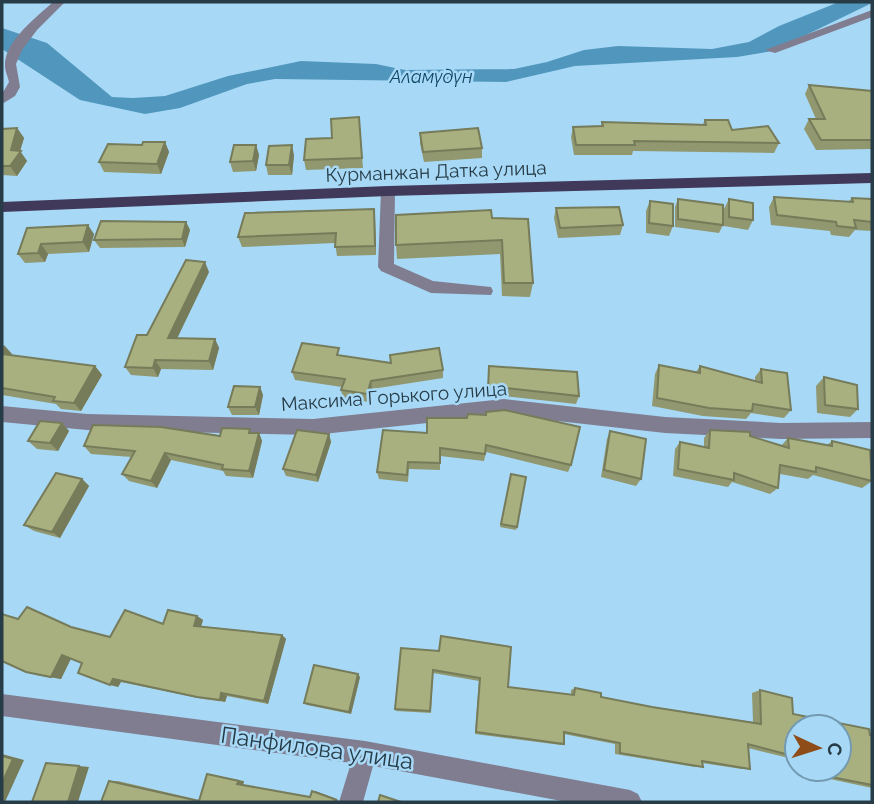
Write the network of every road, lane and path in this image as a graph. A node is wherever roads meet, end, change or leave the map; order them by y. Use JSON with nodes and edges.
{"nodes":[{"id":1,"x":59,"y":2,"type":"edge"},
{"id":2,"x":872,"y":13,"type":"edge"},
{"id":3,"x":771,"y":50,"type":"dead end"},
{"id":4,"x":8,"y":61,"type":"edge"},
{"id":5,"x":2,"y":100,"type":"edge"},
{"id":6,"x":872,"y":178,"type":"edge"},
{"id":7,"x":388,"y":191,"type":"junction"},
{"id":8,"x":2,"y":206,"type":"edge"},
{"id":9,"x":485,"y":291,"type":"dead end"},
{"id":10,"x":2,"y":414,"type":"edge"},
{"id":11,"x":872,"y":430,"type":"edge"},
{"id":12,"x":2,"y":705,"type":"edge"},
{"id":13,"x":365,"y":753,"type":"junction"},
{"id":14,"x":351,"y":802,"type":"edge"},
{"id":15,"x":630,"y":802,"type":"edge"}],
"edges":[{"from":1,"to":4,"type":"street"},
{"from":2,"to":3,"type":"street"},
{"from":4,"to":5,"type":"street"},
{"from":6,"to":7,"type":"main road","name":"Курманжан Датка улица"},
{"from":7,"to":8,"type":"main road","name":"Курманжан Датка улица"},
{"from":7,"to":9,"type":"street"},
{"from":10,"to":11,"type":"street","name":"Максима Горького улица"},
{"from":12,"to":13,"type":"street","name":"Панфилова улица"},
{"from":13,"to":14,"type":"street"},
{"from":13,"to":15,"type":"street","name":"Панфилова улица"}]}
